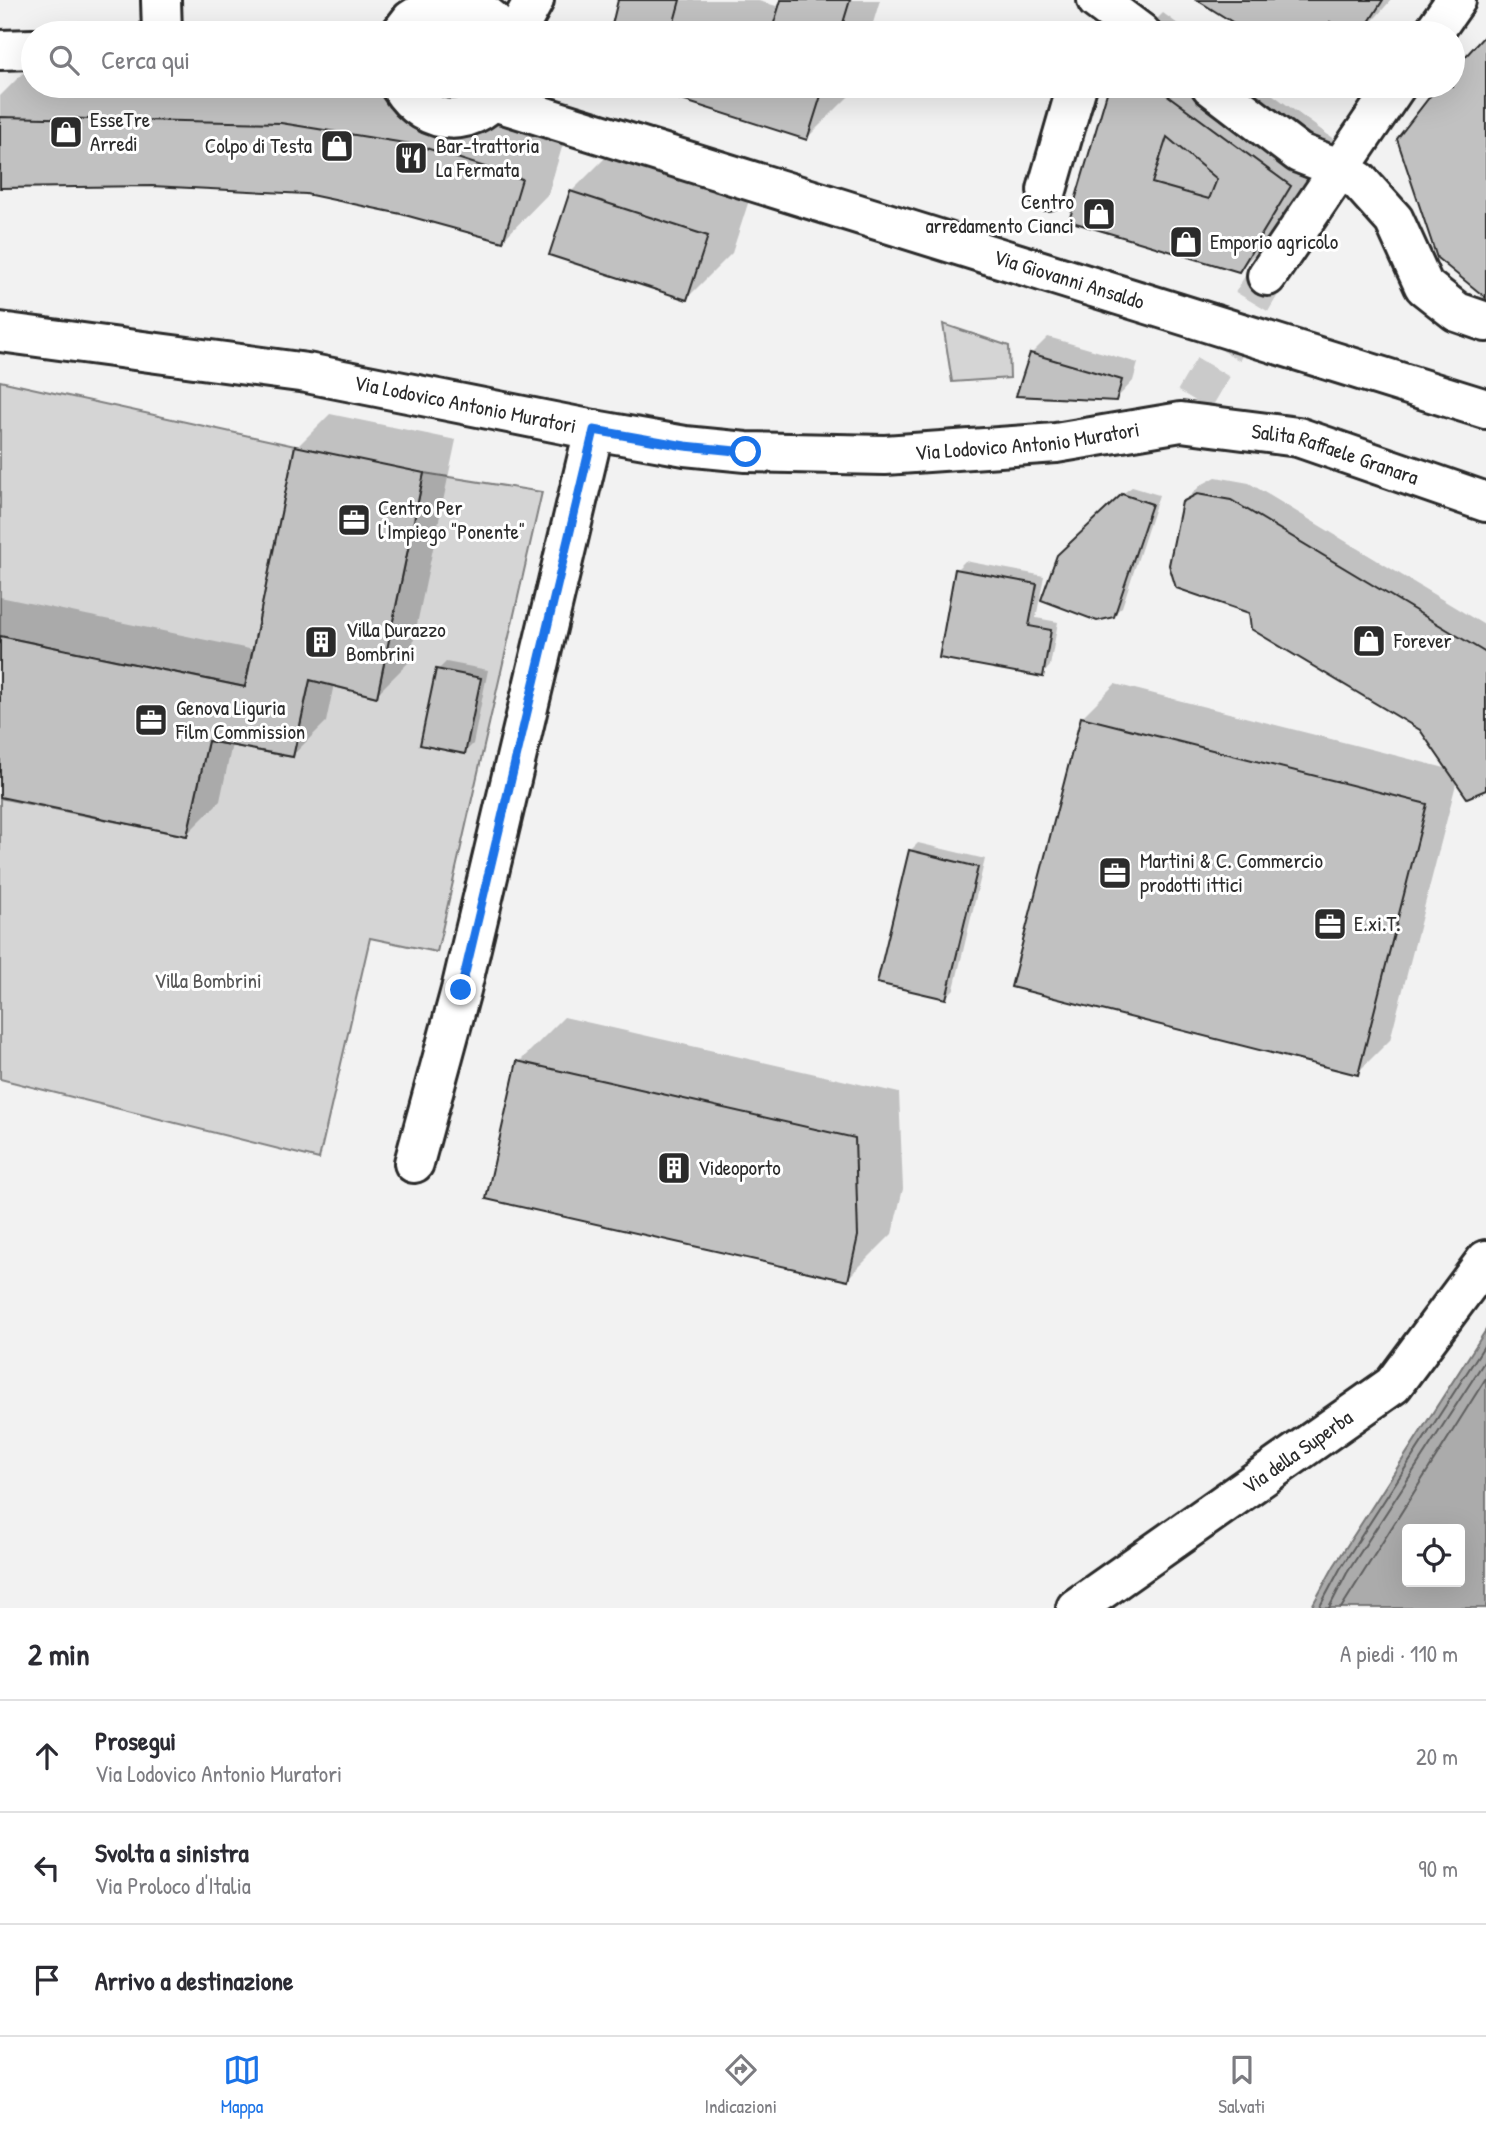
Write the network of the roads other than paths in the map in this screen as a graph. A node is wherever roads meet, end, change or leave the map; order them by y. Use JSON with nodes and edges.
{"nodes":[{"id":1,"x":161,"y":0,"type":"edge"},
{"id":2,"x":534,"y":0,"type":"edge"},
{"id":3,"x":1456,"y":0,"type":"edge"},
{"id":4,"x":436,"y":2,"type":"edge"},
{"id":5,"x":1097,"y":12,"type":"edge"},
{"id":6,"x":162,"y":21,"type":"edge"},
{"id":7,"x":410,"y":21,"type":"edge"},
{"id":8,"x":490,"y":21,"type":"edge"},
{"id":9,"x":523,"y":21,"type":"edge"},
{"id":10,"x":1116,"y":21,"type":"edge"},
{"id":11,"x":1441,"y":21,"type":"edge"},
{"id":12,"x":407,"y":98,"type":"edge"},
{"id":13,"x":493,"y":98,"type":"edge"},
{"id":14,"x":508,"y":98,"type":"edge"},
{"id":15,"x":551,"y":98,"type":"edge"},
{"id":16,"x":1074,"y":98,"type":"edge"},
{"id":17,"x":1227,"y":98,"type":"edge"},
{"id":18,"x":1388,"y":98,"type":"edge"},
{"id":19,"x":573,"y":124,"type":"junction"},
{"id":20,"x":1338,"y":168,"type":"junction"},
{"id":21,"x":1047,"y":190,"type":"dead end"},
{"id":22,"x":1266,"y":276,"type":"tunnel mouth"},
{"id":23,"x":1486,"y":322,"type":"edge"},
{"id":24,"x":0,"y":332,"type":"edge"},
{"id":25,"x":1486,"y":409,"type":"edge"},
{"id":26,"x":1187,"y":411,"type":"joint"},
{"id":27,"x":594,"y":430,"type":"junction"},
{"id":28,"x":1486,"y":502,"type":"edge"},
{"id":29,"x":414,"y":1163,"type":"dead end"},
{"id":30,"x":1486,"y":1260,"type":"edge"},
{"id":31,"x":1076,"y":1608,"type":"edge"}],
"edges":[{"from":1,"to":6,"type":"street"},
{"from":2,"to":9,"type":"street"},
{"from":3,"to":11,"type":"street"},
{"from":4,"to":7,"type":"street"},
{"from":4,"to":8,"type":"street"},
{"from":5,"to":10,"type":"street"},
{"from":12,"to":13,"type":"street"},
{"from":14,"to":19,"type":"street","name":"Via Giovanni Ansaldo"},
{"from":15,"to":19,"type":"street"},
{"from":16,"to":21,"type":"street"},
{"from":17,"to":20,"type":"street"},
{"from":18,"to":20,"type":"street"},
{"from":19,"to":25,"type":"street","name":"Via Giovanni Ansaldo"},
{"from":20,"to":22,"type":"street"},
{"from":20,"to":23,"type":"street"},
{"from":24,"to":27,"type":"street","name":"Via Lodovico Antonio Muratori"},
{"from":26,"to":27,"type":"street","name":"Via Lodovico Antonio Muratori"},
{"from":26,"to":28,"type":"street","name":"Salita Raffaele Granara"},
{"from":27,"to":29,"type":"street"},
{"from":30,"to":31,"type":"street","name":"Via della Superba"}]}
